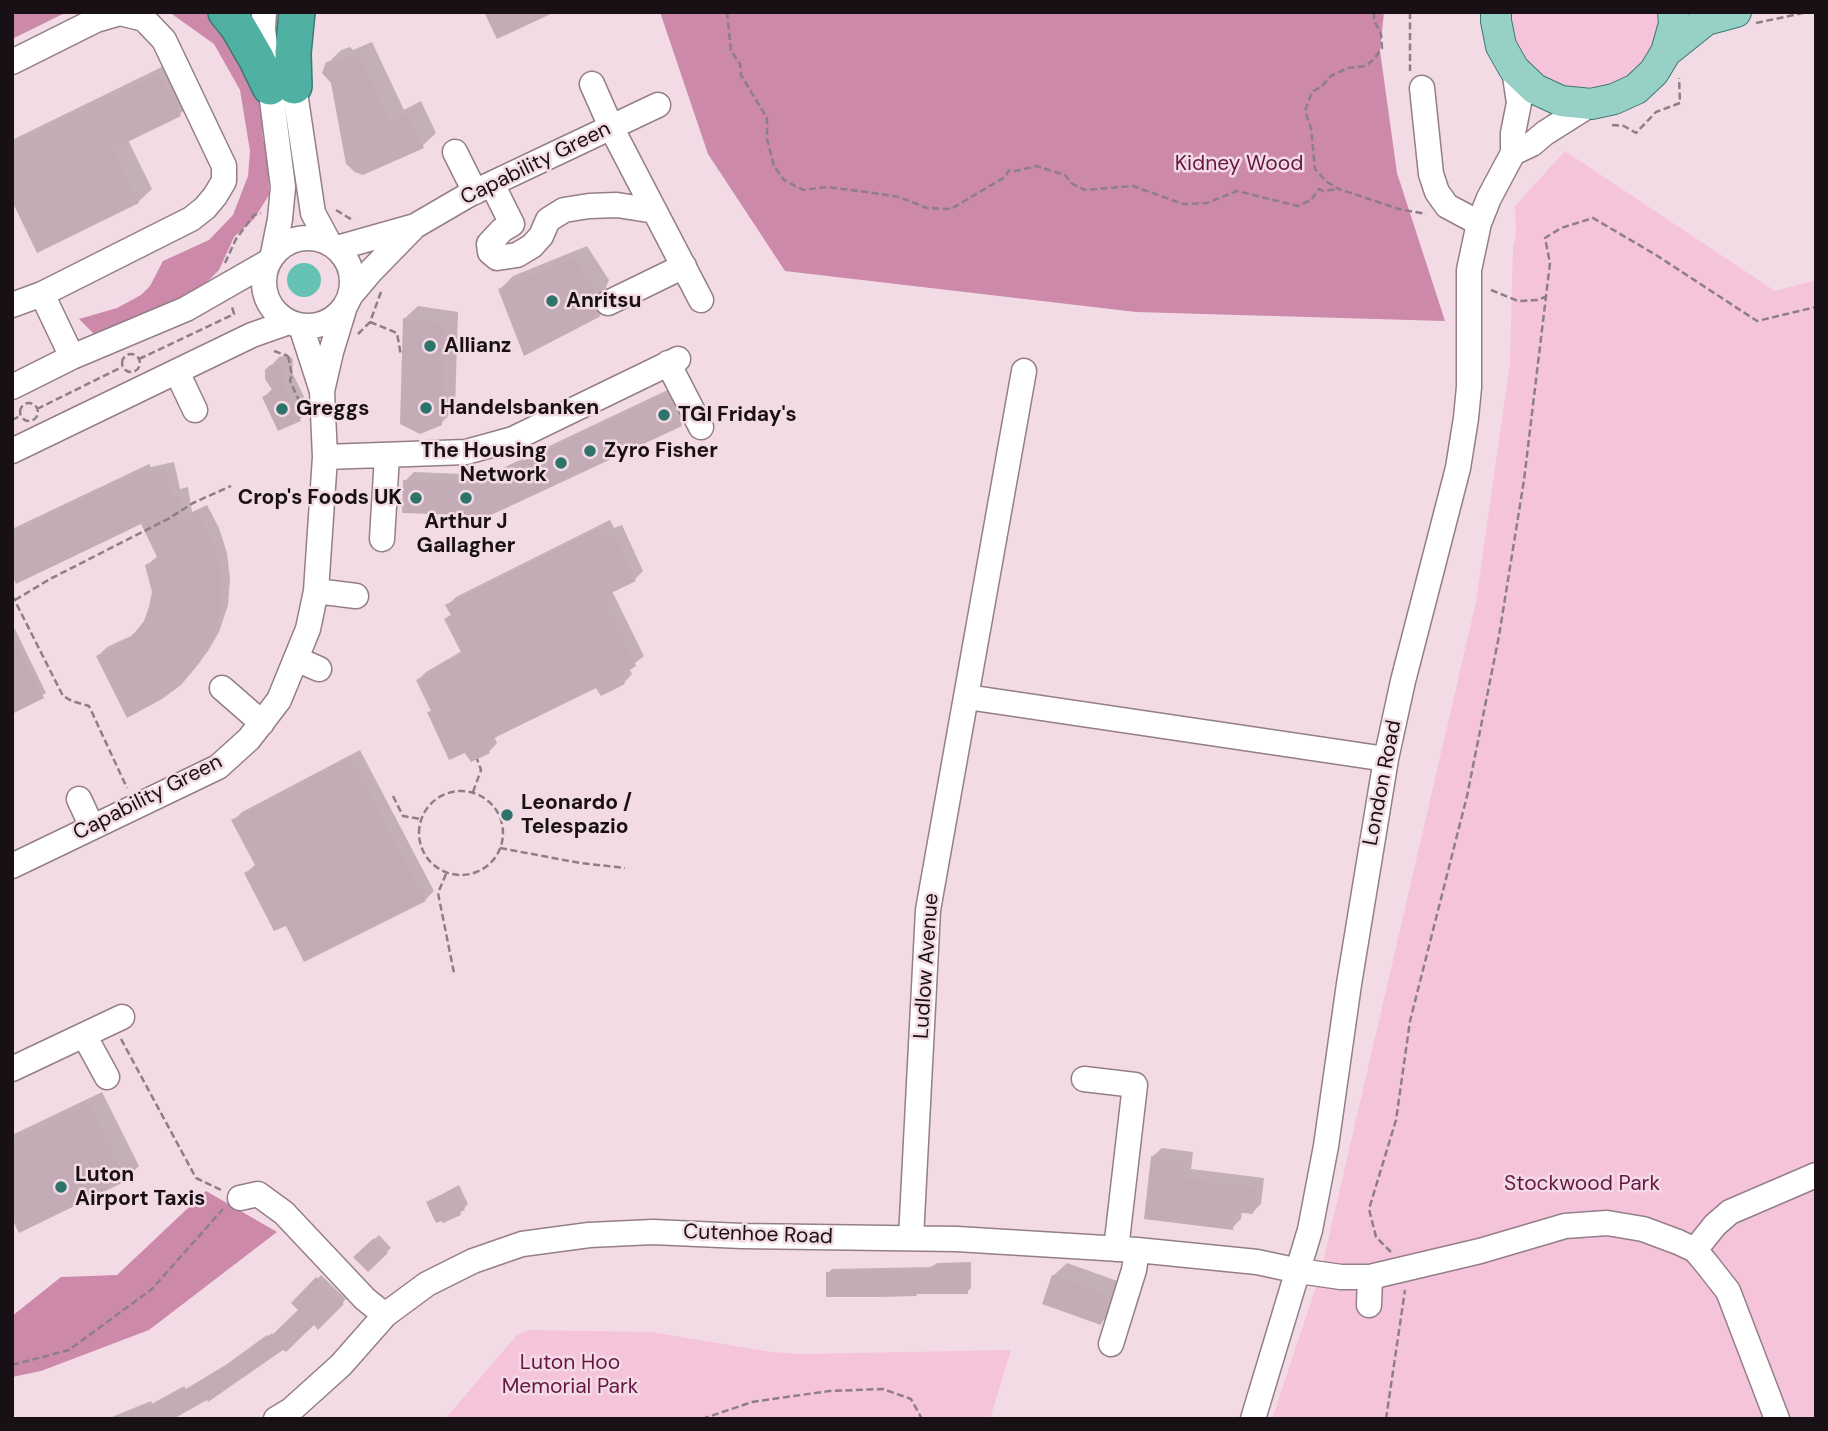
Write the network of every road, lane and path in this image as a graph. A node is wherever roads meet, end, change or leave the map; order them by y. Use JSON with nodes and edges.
{"nodes":[{"id":1,"x":226,"y":12,"type":"edge"},
{"id":2,"x":265,"y":12,"type":"edge"},
{"id":3,"x":297,"y":12,"type":"edge"},
{"id":4,"x":727,"y":12,"type":"edge"},
{"id":5,"x":1374,"y":12,"type":"edge"},
{"id":6,"x":1496,"y":12,"type":"edge"},
{"id":7,"x":1673,"y":12,"type":"edge"},
{"id":8,"x":1808,"y":12,"type":"edge"},
{"id":9,"x":1743,"y":18,"type":"edge"},
{"id":10,"x":1667,"y":52,"type":"junction"},
{"id":11,"x":12,"y":62,"type":"edge"},
{"id":12,"x":1514,"y":69,"type":"junction"},
{"id":13,"x":592,"y":84,"type":"dead end"},
{"id":14,"x":282,"y":87,"type":"junction"},
{"id":15,"x":1422,"y":88,"type":"dead end"},
{"id":16,"x":1680,"y":103,"type":"dead end"},
{"id":17,"x":658,"y":105,"type":"dead end"},
{"id":18,"x":1598,"y":114,"type":"junction"},
{"id":19,"x":611,"y":127,"type":"junction"},
{"id":20,"x":456,"y":152,"type":"dead end"},
{"id":21,"x":1513,"y":153,"type":"junction"},
{"id":22,"x":484,"y":188,"type":"junction"},
{"id":23,"x":1339,"y":188,"type":"junction"},
{"id":24,"x":655,"y":211,"type":"junction"},
{"id":25,"x":1431,"y":214,"type":"dead end"},
{"id":26,"x":548,"y":220,"type":"junction"},
{"id":27,"x":1479,"y":223,"type":"junction"},
{"id":28,"x":512,"y":224,"type":"junction"},
{"id":29,"x":415,"y":226,"type":"junction"},
{"id":30,"x":333,"y":245,"type":"junction"},
{"id":31,"x":270,"y":258,"type":"junction"},
{"id":32,"x":684,"y":266,"type":"junction"},
{"id":33,"x":1489,"y":289,"type":"dead end"},
{"id":34,"x":42,"y":294,"type":"junction"},
{"id":35,"x":1546,"y":297,"type":"junction"},
{"id":36,"x":701,"y":300,"type":"dead end"},
{"id":37,"x":347,"y":301,"type":"junction"},
{"id":38,"x":608,"y":303,"type":"dead end"},
{"id":39,"x":12,"y":305,"type":"edge"},
{"id":40,"x":1816,"y":307,"type":"edge"},
{"id":41,"x":370,"y":322,"type":"dead end"},
{"id":42,"x":295,"y":324,"type":"junction"},
{"id":43,"x":72,"y":356,"type":"junction"},
{"id":44,"x":288,"y":356,"type":"dead end"},
{"id":45,"x":401,"y":356,"type":"dead end"},
{"id":46,"x":122,"y":367,"type":"junction"},
{"id":47,"x":1024,"y":371,"type":"dead end"},
{"id":48,"x":177,"y":372,"type":"junction"},
{"id":49,"x":12,"y":387,"type":"edge"},
{"id":50,"x":322,"y":391,"type":"junction"},
{"id":51,"x":37,"y":408,"type":"junction"},
{"id":52,"x":303,"y":408,"type":"dead end"},
{"id":53,"x":195,"y":410,"type":"dead end"},
{"id":54,"x":20,"y":416,"type":"junction"},
{"id":55,"x":12,"y":420,"type":"edge"},
{"id":56,"x":701,"y":427,"type":"dead end"},
{"id":57,"x":12,"y":451,"type":"edge"},
{"id":58,"x":387,"y":456,"type":"junction"},
{"id":59,"x":325,"y":457,"type":"junction"},
{"id":60,"x":231,"y":486,"type":"dead end"},
{"id":61,"x":382,"y":539,"type":"dead end"},
{"id":62,"x":316,"y":591,"type":"junction"},
{"id":63,"x":12,"y":595,"type":"edge"},
{"id":64,"x":356,"y":596,"type":"dead end"},
{"id":65,"x":15,"y":600,"type":"junction"},
{"id":66,"x":296,"y":659,"type":"junction"},
{"id":67,"x":319,"y":669,"type":"dead end"},
{"id":68,"x":222,"y":688,"type":"dead end"},
{"id":69,"x":967,"y":697,"type":"junction"},
{"id":70,"x":262,"y":723,"type":"junction"},
{"id":71,"x":477,"y":759,"type":"dead end"},
{"id":72,"x":1386,"y":759,"type":"junction"},
{"id":73,"x":123,"y":779,"type":"dead end"},
{"id":74,"x":473,"y":793,"type":"junction"},
{"id":75,"x":393,"y":796,"type":"dead end"},
{"id":76,"x":79,"y":799,"type":"dead end"},
{"id":77,"x":421,"y":818,"type":"junction"},
{"id":78,"x":92,"y":827,"type":"junction"},
{"id":79,"x":500,"y":848,"type":"junction"},
{"id":80,"x":12,"y":866,"type":"edge"},
{"id":81,"x":625,"y":868,"type":"dead end"},
{"id":82,"x":446,"y":873,"type":"junction"},
{"id":83,"x":454,"y":972,"type":"dead end"},
{"id":84,"x":117,"y":1020,"type":"joint"},
{"id":85,"x":84,"y":1035,"type":"junction"},
{"id":86,"x":12,"y":1069,"type":"edge"},
{"id":87,"x":107,"y":1077,"type":"dead end"},
{"id":88,"x":1084,"y":1079,"type":"dead end"},
{"id":89,"x":1816,"y":1175,"type":"edge"},
{"id":90,"x":240,"y":1198,"type":"junction"},
{"id":91,"x":911,"y":1238,"type":"junction"},
{"id":92,"x":1127,"y":1249,"type":"junction"},
{"id":93,"x":1695,"y":1250,"type":"junction"},
{"id":94,"x":1408,"y":1268,"type":"junction"},
{"id":95,"x":1299,"y":1272,"type":"junction"},
{"id":96,"x":1370,"y":1277,"type":"junction"},
{"id":97,"x":1369,"y":1305,"type":"dead end"},
{"id":98,"x":385,"y":1315,"type":"junction"},
{"id":99,"x":1111,"y":1344,"type":"dead end"},
{"id":100,"x":12,"y":1364,"type":"edge"},
{"id":101,"x":276,"y":1419,"type":"edge"},
{"id":102,"x":702,"y":1419,"type":"edge"},
{"id":103,"x":922,"y":1419,"type":"edge"},
{"id":104,"x":1253,"y":1419,"type":"edge"},
{"id":105,"x":1385,"y":1419,"type":"edge"},
{"id":106,"x":1777,"y":1419,"type":"edge"}],
"edges":[{"from":1,"to":14,"type":"highway"},
{"from":2,"to":14,"type":"street"},
{"from":3,"to":14,"type":"highway"},
{"from":4,"to":23,"type":"path"},
{"from":5,"to":23,"type":"path"},
{"from":6,"to":12,"type":"main road"},
{"from":7,"to":10,"type":"main road"},
{"from":8,"to":9,"type":"path"},
{"from":9,"to":10,"type":"main road"},
{"from":10,"to":18,"type":"main road"},
{"from":11,"to":34,"type":"street"},
{"from":12,"to":18,"type":"main road"},
{"from":12,"to":21,"type":"street","name":"London Road"},
{"from":13,"to":19,"type":"street"},
{"from":14,"to":30,"type":"street"},
{"from":14,"to":31,"type":"street"},
{"from":15,"to":27,"type":"street"},
{"from":16,"to":18,"type":"path"},
{"from":17,"to":19,"type":"street","name":"Capability Green"},
{"from":18,"to":21,"type":"street"},
{"from":19,"to":22,"type":"street","name":"Capability Green"},
{"from":19,"to":24,"type":"street"},
{"from":20,"to":22,"type":"street"},
{"from":21,"to":27,"type":"street","name":"London Road"},
{"from":22,"to":28,"type":"street"},
{"from":22,"to":29,"type":"street","name":"Capability Green"},
{"from":23,"to":25,"type":"path"},
{"from":24,"to":26,"type":"street"},
{"from":24,"to":32,"type":"street"},
{"from":26,"to":28,"type":"street"},
{"from":26,"to":28,"type":"street"},
{"from":27,"to":72,"type":"street","name":"London Road"},
{"from":29,"to":30,"type":"street"},
{"from":29,"to":37,"type":"street"},
{"from":30,"to":31,"type":"street"},
{"from":30,"to":37,"type":"street"},
{"from":31,"to":42,"type":"street"},
{"from":31,"to":43,"type":"street"},
{"from":32,"to":36,"type":"street"},
{"from":32,"to":38,"type":"street"},
{"from":33,"to":35,"type":"path"},
{"from":34,"to":39,"type":"street"},
{"from":34,"to":43,"type":"street"},
{"from":35,"to":40,"type":"path"},
{"from":35,"to":94,"type":"path"},
{"from":37,"to":42,"type":"street"},
{"from":37,"to":50,"type":"street","name":"Capability Green"},
{"from":41,"to":45,"type":"path"},
{"from":42,"to":48,"type":"street"},
{"from":42,"to":50,"type":"street"},
{"from":43,"to":49,"type":"street"},
{"from":44,"to":52,"type":"path"},
{"from":46,"to":46,"type":"path"},
{"from":46,"to":51,"type":"path"},
{"from":47,"to":69,"type":"street","name":"Ludlow Avenue"},
{"from":48,"to":53,"type":"street"},
{"from":48,"to":57,"type":"street"},
{"from":50,"to":59,"type":"street","name":"Capability Green"},
{"from":51,"to":54,"type":"path"},
{"from":51,"to":54,"type":"path"},
{"from":54,"to":55,"type":"path"},
{"from":56,"to":58,"type":"street"},
{"from":58,"to":59,"type":"street"},
{"from":58,"to":61,"type":"street"},
{"from":59,"to":62,"type":"street","name":"Capability Green"},
{"from":60,"to":65,"type":"path"},
{"from":62,"to":64,"type":"street"},
{"from":62,"to":66,"type":"street","name":"Capability Green"},
{"from":63,"to":65,"type":"path"},
{"from":65,"to":73,"type":"path"},
{"from":66,"to":67,"type":"street"},
{"from":66,"to":70,"type":"street","name":"Capability Green"},
{"from":68,"to":70,"type":"street"},
{"from":69,"to":72,"type":"street"},
{"from":69,"to":91,"type":"street","name":"Ludlow Avenue"},
{"from":70,"to":78,"type":"street","name":"Capability Green"},
{"from":71,"to":74,"type":"path"},
{"from":72,"to":95,"type":"street","name":"London Road"},
{"from":74,"to":77,"type":"path"},
{"from":74,"to":79,"type":"path"},
{"from":75,"to":77,"type":"path"},
{"from":76,"to":78,"type":"street"},
{"from":77,"to":82,"type":"path"},
{"from":78,"to":80,"type":"street","name":"Capability Green"},
{"from":79,"to":81,"type":"path"},
{"from":79,"to":82,"type":"path"},
{"from":82,"to":83,"type":"path"},
{"from":84,"to":85,"type":"street"},
{"from":84,"to":90,"type":"path"},
{"from":85,"to":86,"type":"street"},
{"from":85,"to":87,"type":"street"},
{"from":88,"to":92,"type":"street"},
{"from":89,"to":93,"type":"street"},
{"from":90,"to":98,"type":"street"},
{"from":90,"to":100,"type":"path"},
{"from":91,"to":92,"type":"street","name":"Cutenhoe Road"},
{"from":91,"to":98,"type":"street","name":"Cutenhoe Road"},
{"from":92,"to":95,"type":"street","name":"Cutenhoe Road"},
{"from":92,"to":99,"type":"street"},
{"from":93,"to":94,"type":"street","name":"Cutenhoe Road"},
{"from":93,"to":106,"type":"street"},
{"from":94,"to":96,"type":"street","name":"Cutenhoe Road"},
{"from":94,"to":105,"type":"path"},
{"from":95,"to":96,"type":"street","name":"Cutenhoe Road"},
{"from":95,"to":104,"type":"street","name":"London Road"},
{"from":96,"to":97,"type":"street"},
{"from":98,"to":101,"type":"street","name":"Cutenhoe Road"},
{"from":102,"to":103,"type":"path"}]}
